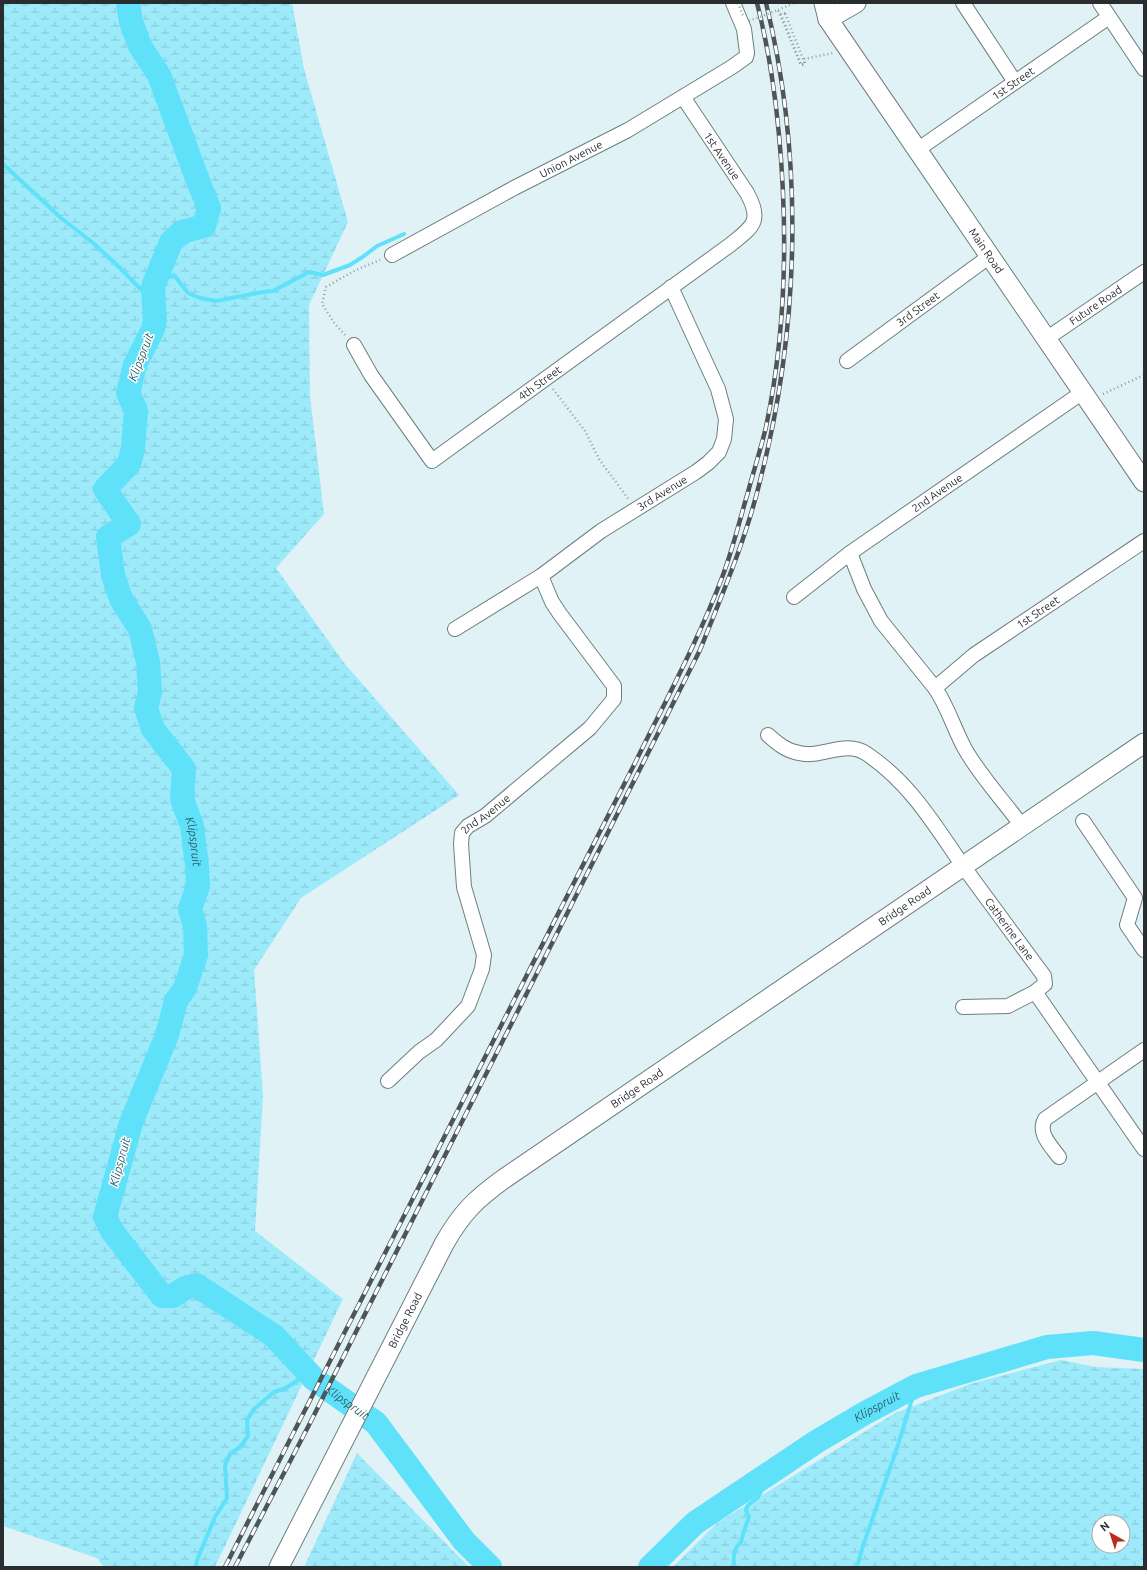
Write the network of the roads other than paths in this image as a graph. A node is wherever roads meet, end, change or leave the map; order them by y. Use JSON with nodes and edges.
{"nodes":[{"id":1,"x":733,"y":3,"type":"edge"},
{"id":2,"x":856,"y":3,"type":"edge"},
{"id":3,"x":963,"y":3,"type":"edge"},
{"id":4,"x":1100,"y":3,"type":"edge"},
{"id":5,"x":826,"y":11,"type":"edge"},
{"id":6,"x":1110,"y":17,"type":"junction"},
{"id":7,"x":1144,"y":69,"type":"edge"},
{"id":8,"x":1015,"y":82,"type":"junction"},
{"id":9,"x":683,"y":98,"type":"junction"},
{"id":10,"x":917,"y":150,"type":"junction"},
{"id":11,"x":755,"y":217,"type":"joint"},
{"id":12,"x":392,"y":255,"type":"road end"},
{"id":13,"x":990,"y":256,"type":"junction"},
{"id":14,"x":1144,"y":272,"type":"edge"},
{"id":15,"x":671,"y":287,"type":"junction"},
{"id":16,"x":1046,"y":339,"type":"junction"},
{"id":17,"x":354,"y":345,"type":"road end"},
{"id":18,"x":847,"y":361,"type":"dead end"},
{"id":19,"x":1085,"y":396,"type":"junction"},
{"id":20,"x":1144,"y":482,"type":"edge"},
{"id":21,"x":1144,"y":541,"type":"edge"},
{"id":22,"x":850,"y":553,"type":"junction"},
{"id":23,"x":541,"y":576,"type":"junction"},
{"id":24,"x":794,"y":597,"type":"dead end"},
{"id":25,"x":455,"y":629,"type":"dead end"},
{"id":26,"x":935,"y":688,"type":"junction"},
{"id":27,"x":768,"y":735,"type":"dead end"},
{"id":28,"x":1144,"y":743,"type":"edge"},
{"id":29,"x":1083,"y":821,"type":"dead end"},
{"id":30,"x":1022,"y":826,"type":"junction"},
{"id":31,"x":964,"y":866,"type":"junction"},
{"id":32,"x":1144,"y":950,"type":"edge"},
{"id":33,"x":1035,"y":992,"type":"junction"},
{"id":34,"x":963,"y":1007,"type":"dead end"},
{"id":35,"x":1144,"y":1050,"type":"edge"},
{"id":36,"x":388,"y":1081,"type":"dead end"},
{"id":37,"x":1098,"y":1082,"type":"junction"},
{"id":38,"x":1144,"y":1149,"type":"edge"},
{"id":39,"x":1060,"y":1157,"type":"dead end"},
{"id":40,"x":279,"y":1567,"type":"edge"}],
"edges":[{"from":1,"to":9,"type":"street","name":"Union Avenue"},
{"from":2,"to":5,"type":"street"},
{"from":3,"to":8,"type":"street"},
{"from":4,"to":6,"type":"street"},
{"from":5,"to":10,"type":"street","name":"Main Road"},
{"from":6,"to":7,"type":"street"},
{"from":6,"to":8,"type":"street","name":"1st Street"},
{"from":8,"to":10,"type":"street","name":"1st Street"},
{"from":9,"to":11,"type":"street","name":"1st Avenue"},
{"from":9,"to":12,"type":"street","name":"Union Avenue"},
{"from":10,"to":13,"type":"street","name":"Main Road"},
{"from":11,"to":15,"type":"street","name":"4th Street"},
{"from":13,"to":16,"type":"street","name":"Main Road"},
{"from":13,"to":18,"type":"street","name":"3rd Street"},
{"from":14,"to":16,"type":"street","name":"Future Road"},
{"from":15,"to":17,"type":"street","name":"4th Street"},
{"from":15,"to":23,"type":"street","name":"3rd Avenue"},
{"from":16,"to":19,"type":"street","name":"Main Road"},
{"from":19,"to":20,"type":"street","name":"Main Road"},
{"from":19,"to":22,"type":"street","name":"2nd Avenue"},
{"from":21,"to":26,"type":"street","name":"1st Street"},
{"from":22,"to":24,"type":"street","name":"2nd Avenue"},
{"from":22,"to":26,"type":"street"},
{"from":23,"to":25,"type":"street","name":"3rd Avenue"},
{"from":23,"to":36,"type":"street","name":"2nd Avenue"},
{"from":26,"to":30,"type":"street"},
{"from":27,"to":31,"type":"street"},
{"from":28,"to":30,"type":"street","name":"Bridge Road"},
{"from":29,"to":32,"type":"street"},
{"from":30,"to":31,"type":"street","name":"Bridge Road"},
{"from":31,"to":33,"type":"street","name":"Catherine Lane"},
{"from":31,"to":40,"type":"street","name":"Bridge Road"},
{"from":33,"to":34,"type":"street"},
{"from":33,"to":37,"type":"street"},
{"from":35,"to":37,"type":"street"},
{"from":37,"to":38,"type":"street"},
{"from":37,"to":39,"type":"street"}]}
